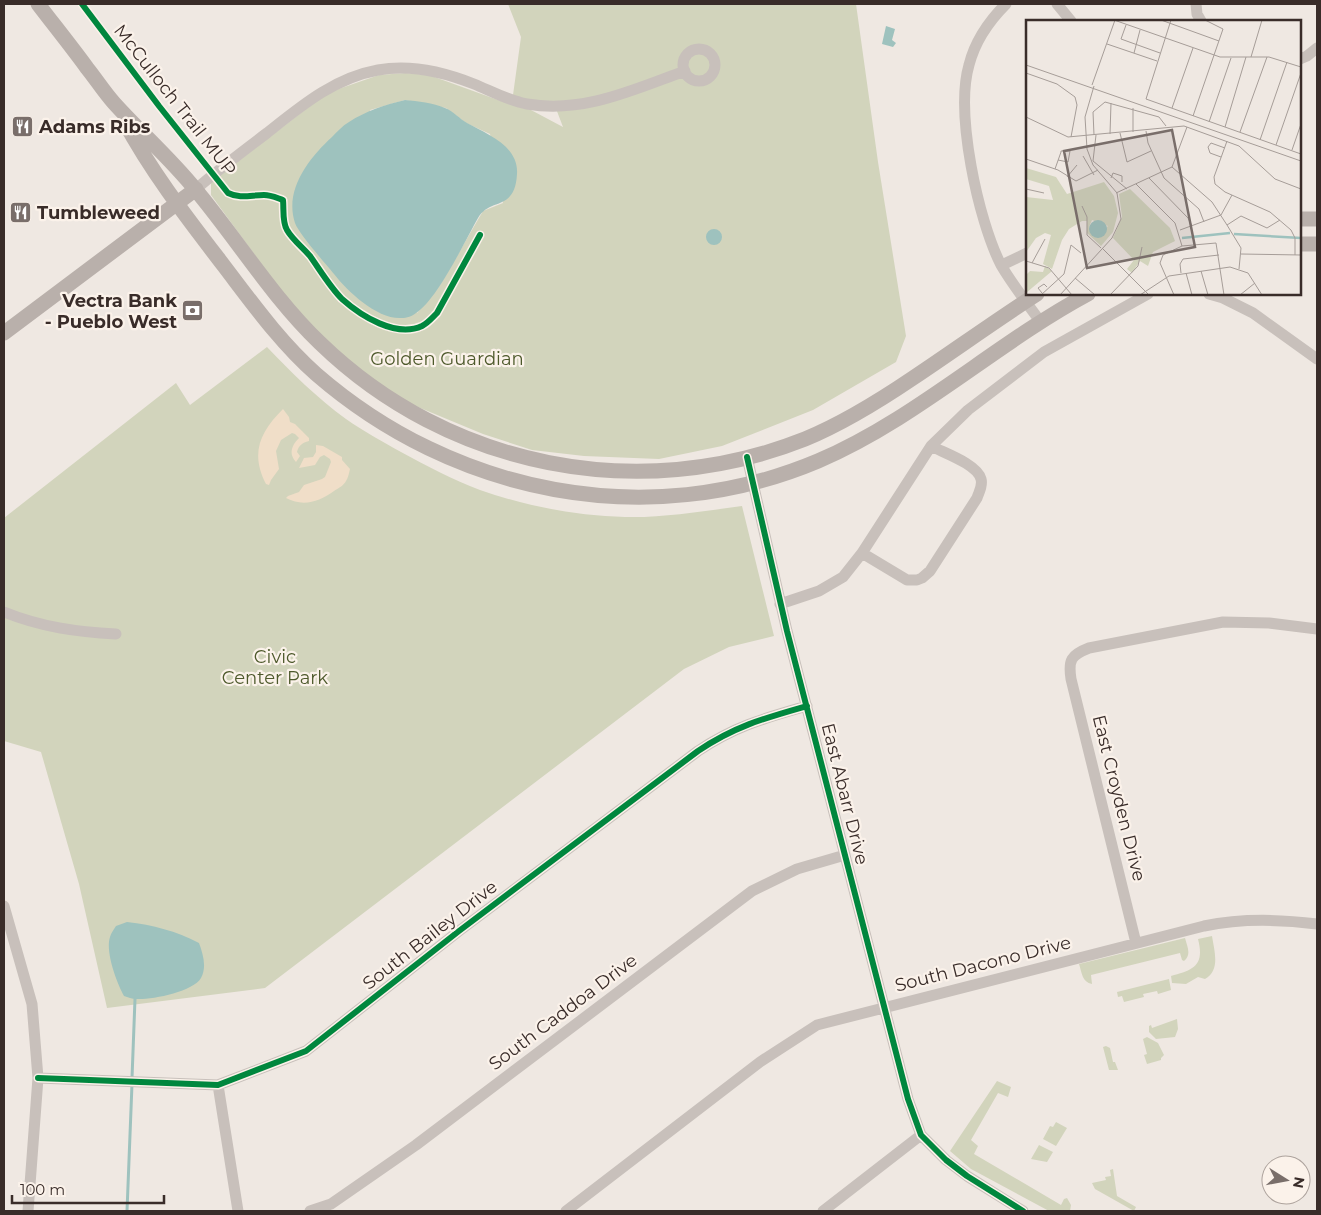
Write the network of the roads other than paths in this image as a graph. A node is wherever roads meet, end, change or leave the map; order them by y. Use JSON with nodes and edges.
{"nodes":[{"id":1,"x":38,"y":4,"type":"edge"},
{"id":2,"x":1006,"y":4,"type":"edge"},
{"id":3,"x":1057,"y":4,"type":"edge"},
{"id":4,"x":1196,"y":4,"type":"edge"},
{"id":5,"x":1070,"y":20,"type":"edge"},
{"id":6,"x":1200,"y":20,"type":"edge"},
{"id":7,"x":1317,"y":48,"type":"edge"},
{"id":8,"x":1301,"y":59,"type":"edge"},
{"id":9,"x":685,"y":71,"type":"dead end"},
{"id":10,"x":113,"y":102,"type":"junction"},
{"id":11,"x":196,"y":189,"type":"junction"},
{"id":12,"x":177,"y":204,"type":"junction"},
{"id":13,"x":1301,"y":219,"type":"edge"},
{"id":14,"x":1317,"y":219,"type":"edge"},
{"id":15,"x":1301,"y":244,"type":"edge"},
{"id":16,"x":1317,"y":244,"type":"edge"},
{"id":17,"x":1026,"y":253,"type":"edge"},
{"id":18,"x":1002,"y":265,"type":"junction"},
{"id":19,"x":1026,"y":291,"type":"edge"},
{"id":20,"x":1086,"y":295,"type":"edge"},
{"id":21,"x":1146,"y":295,"type":"edge"},
{"id":22,"x":1212,"y":295,"type":"edge"},
{"id":23,"x":1032,"y":297,"type":"edge"},
{"id":24,"x":1040,"y":321,"type":"junction"},
{"id":25,"x":4,"y":334,"type":"edge"},
{"id":26,"x":1317,"y":359,"type":"edge"},
{"id":27,"x":931,"y":446,"type":"junction"},
{"id":28,"x":746,"y":457,"type":"junction"},
{"id":29,"x":752,"y":482,"type":"junction"},
{"id":30,"x":862,"y":553,"type":"junction"},
{"id":31,"x":780,"y":604,"type":"junction"},
{"id":32,"x":4,"y":612,"type":"edge"},
{"id":33,"x":1317,"y":629,"type":"edge"},
{"id":34,"x":116,"y":634,"type":"dead end"},
{"id":35,"x":807,"y":706,"type":"junction"},
{"id":36,"x":845,"y":855,"type":"junction"},
{"id":37,"x":4,"y":906,"type":"edge"},
{"id":38,"x":1317,"y":924,"type":"edge"},
{"id":39,"x":1136,"y":943,"type":"junction"},
{"id":40,"x":885,"y":1007,"type":"junction"},
{"id":41,"x":38,"y":1078,"type":"junction"},
{"id":42,"x":218,"y":1085,"type":"junction"},
{"id":43,"x":921,"y":1136,"type":"junction"},
{"id":44,"x":28,"y":1211,"type":"edge"},
{"id":45,"x":238,"y":1211,"type":"edge"},
{"id":46,"x":310,"y":1211,"type":"edge"},
{"id":47,"x":566,"y":1211,"type":"edge"},
{"id":48,"x":823,"y":1211,"type":"edge"},
{"id":49,"x":1023,"y":1211,"type":"edge"}],
"edges":[{"from":1,"to":10,"type":"main road"},
{"from":2,"to":18,"type":"street"},
{"from":3,"to":5,"type":"street"},
{"from":4,"to":6,"type":"street"},
{"from":7,"to":8,"type":"street"},
{"from":9,"to":11,"type":"street"},
{"from":10,"to":11,"type":"main road"},
{"from":10,"to":12,"type":"main road"},
{"from":11,"to":12,"type":"main road"},
{"from":11,"to":28,"type":"main road"},
{"from":12,"to":25,"type":"main road"},
{"from":12,"to":29,"type":"main road"},
{"from":13,"to":14,"type":"main road"},
{"from":15,"to":16,"type":"main road"},
{"from":17,"to":18,"type":"street"},
{"from":18,"to":19,"type":"street"},
{"from":20,"to":24,"type":"main road"},
{"from":21,"to":27,"type":"street"},
{"from":22,"to":26,"type":"street"},
{"from":23,"to":24,"type":"street"},
{"from":23,"to":28,"type":"main road"},
{"from":24,"to":29,"type":"main road"},
{"from":27,"to":30,"type":"street"},
{"from":27,"to":30,"type":"street"},
{"from":28,"to":29,"type":"street","name":"East Abarr Drive"},
{"from":29,"to":31,"type":"street","name":"East Abarr Drive"},
{"from":30,"to":31,"type":"street"},
{"from":31,"to":35,"type":"street","name":"East Abarr Drive"},
{"from":32,"to":34,"type":"street"},
{"from":33,"to":39,"type":"street","name":"East Croyden Drive"},
{"from":35,"to":36,"type":"street","name":"East Abarr Drive"},
{"from":35,"to":42,"type":"street","name":"South Bailey Drive"},
{"from":36,"to":40,"type":"street","name":"East Abarr Drive"},
{"from":36,"to":46,"type":"street","name":"South Caddoa Drive"},
{"from":37,"to":41,"type":"street"},
{"from":38,"to":39,"type":"street","name":"South Dacono Drive"},
{"from":39,"to":40,"type":"street","name":"South Dacono Drive"},
{"from":40,"to":43,"type":"street","name":"East Abarr Drive"},
{"from":40,"to":47,"type":"street","name":"South Dacono Drive"},
{"from":41,"to":42,"type":"street","name":"South Bailey Drive"},
{"from":41,"to":44,"type":"street"},
{"from":42,"to":45,"type":"street"},
{"from":43,"to":48,"type":"street"},
{"from":43,"to":49,"type":"street"}]}
